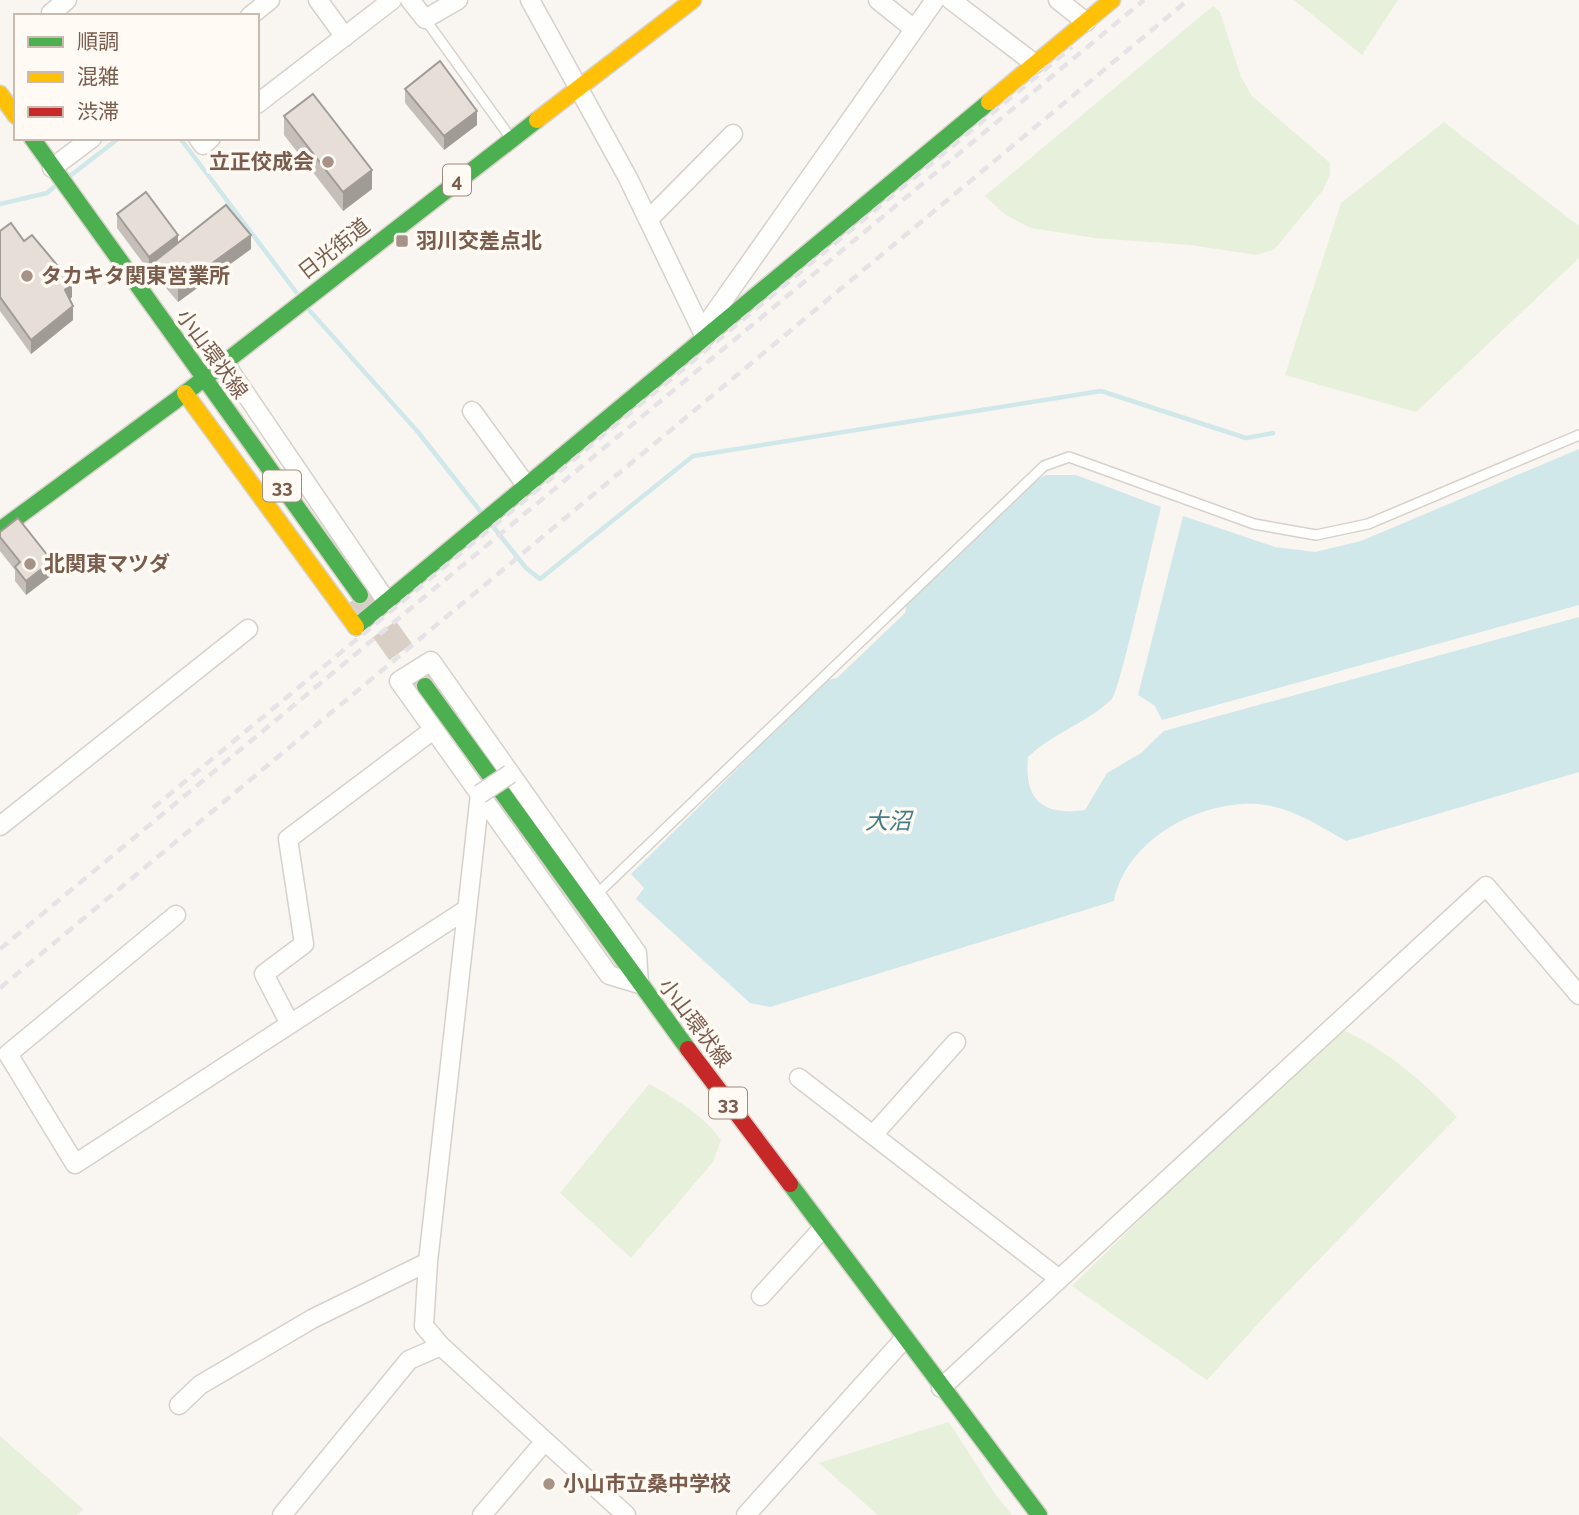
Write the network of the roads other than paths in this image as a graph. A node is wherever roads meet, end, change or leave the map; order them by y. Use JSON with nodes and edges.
{"nodes":[{"id":1,"x":67,"y":0,"type":"edge"},
{"id":2,"x":270,"y":0,"type":"edge"},
{"id":3,"x":318,"y":0,"type":"edge"},
{"id":4,"x":392,"y":0,"type":"edge"},
{"id":5,"x":410,"y":0,"type":"edge"},
{"id":6,"x":458,"y":0,"type":"edge"},
{"id":7,"x":530,"y":0,"type":"edge"},
{"id":8,"x":693,"y":0,"type":"edge"},
{"id":9,"x":878,"y":0,"type":"edge"},
{"id":10,"x":935,"y":0,"type":"edge"},
{"id":11,"x":951,"y":0,"type":"edge"},
{"id":12,"x":1058,"y":0,"type":"edge"},
{"id":13,"x":1112,"y":0,"type":"edge"},
{"id":14,"x":49,"y":10,"type":"edge"},
{"id":15,"x":252,"y":14,"type":"edge"},
{"id":16,"x":425,"y":19,"type":"junction"},
{"id":17,"x":1086,"y":22,"type":"junction"},
{"id":18,"x":914,"y":29,"type":"junction"},
{"id":19,"x":345,"y":37,"type":"junction"},
{"id":20,"x":1035,"y":64,"type":"junction"},
{"id":21,"x":578,"y":87,"type":"junction"},
{"id":22,"x":0,"y":94,"type":"edge"},
{"id":23,"x":259,"y":102,"type":"edge"},
{"id":24,"x":14,"y":113,"type":"edge"},
{"id":25,"x":733,"y":134,"type":"dead end"},
{"id":26,"x":510,"y":138,"type":"junction"},
{"id":27,"x":33,"y":140,"type":"edge"},
{"id":28,"x":89,"y":140,"type":"edge"},
{"id":29,"x":52,"y":168,"type":"junction"},
{"id":30,"x":648,"y":220,"type":"junction"},
{"id":31,"x":705,"y":337,"type":"junction"},
{"id":32,"x":224,"y":362,"type":"junction"},
{"id":33,"x":204,"y":378,"type":"junction"},
{"id":34,"x":185,"y":393,"type":"junction"},
{"id":35,"x":472,"y":411,"type":"dead end"},
{"id":36,"x":1579,"y":435,"type":"edge"},
{"id":37,"x":526,"y":485,"type":"junction"},
{"id":38,"x":0,"y":530,"type":"edge"},
{"id":39,"x":360,"y":595,"type":"tunnel mouth"},
{"id":40,"x":387,"y":602,"type":"junction"},
{"id":41,"x":248,"y":629,"type":"dead end"},
{"id":42,"x":425,"y":686,"type":"tunnel mouth"},
{"id":43,"x":433,"y":730,"type":"junction"},
{"id":44,"x":510,"y":774,"type":"junction"},
{"id":45,"x":480,"y":794,"type":"junction"},
{"id":46,"x":0,"y":826,"type":"edge"},
{"id":47,"x":597,"y":894,"type":"junction"},
{"id":48,"x":467,"y":909,"type":"junction"},
{"id":49,"x":176,"y":915,"type":"dead end"},
{"id":50,"x":639,"y":984,"type":"junction"},
{"id":51,"x":1579,"y":995,"type":"edge"},
{"id":52,"x":290,"y":1024,"type":"junction"},
{"id":53,"x":956,"y":1042,"type":"dead end"},
{"id":54,"x":799,"y":1078,"type":"dead end"},
{"id":55,"x":873,"y":1135,"type":"junction"},
{"id":56,"x":822,"y":1229,"type":"junction"},
{"id":57,"x":428,"y":1262,"type":"junction"},
{"id":58,"x":1058,"y":1278,"type":"junction"},
{"id":59,"x":761,"y":1296,"type":"dead end"},
{"id":60,"x":904,"y":1339,"type":"junction"},
{"id":61,"x":441,"y":1346,"type":"junction"},
{"id":62,"x":941,"y":1388,"type":"junction"},
{"id":63,"x":179,"y":1405,"type":"dead end"},
{"id":64,"x":545,"y":1441,"type":"junction"},
{"id":65,"x":282,"y":1515,"type":"edge"},
{"id":66,"x":482,"y":1515,"type":"edge"},
{"id":67,"x":626,"y":1515,"type":"edge"},
{"id":68,"x":746,"y":1515,"type":"edge"},
{"id":69,"x":1039,"y":1515,"type":"edge"}],
"edges":[{"from":1,"to":14,"type":"street"},
{"from":2,"to":15,"type":"street"},
{"from":3,"to":19,"type":"street"},
{"from":4,"to":19,"type":"street"},
{"from":5,"to":16,"type":"street"},
{"from":6,"to":16,"type":"street"},
{"from":7,"to":21,"type":"street"},
{"from":8,"to":21,"type":"main road","name":"日光街道","number":"4"},
{"from":9,"to":18,"type":"street"},
{"from":10,"to":18,"type":"street"},
{"from":11,"to":20,"type":"street"},
{"from":12,"to":17,"type":"street"},
{"from":13,"to":17,"type":"main road"},
{"from":16,"to":26,"type":"lane"},
{"from":17,"to":20,"type":"main road"},
{"from":18,"to":31,"type":"street"},
{"from":19,"to":23,"type":"street"},
{"from":20,"to":31,"type":"main road"},
{"from":21,"to":26,"type":"main road","name":"日光街道","number":"4"},
{"from":21,"to":30,"type":"street"},
{"from":22,"to":24,"type":"main road"},
{"from":25,"to":30,"type":"street"},
{"from":26,"to":32,"type":"main road","name":"日光街道","number":"4"},
{"from":27,"to":29,"type":"main road","name":"小山環状線","number":"33"},
{"from":28,"to":29,"type":"street"},
{"from":29,"to":33,"type":"main road","name":"小山環状線","number":"33"},
{"from":30,"to":31,"type":"street"},
{"from":31,"to":37,"type":"main road"},
{"from":32,"to":33,"type":"main road","name":"日光街道","number":"4"},
{"from":32,"to":40,"type":"street"},
{"from":33,"to":34,"type":"main road","name":"日光街道","number":"4"},
{"from":33,"to":39,"type":"main road","name":"小山環状線","number":"33"},
{"from":34,"to":38,"type":"main road","name":"日光街道","number":"4"},
{"from":34,"to":40,"type":"main road"},
{"from":35,"to":37,"type":"street"},
{"from":36,"to":47,"type":"lane"},
{"from":37,"to":40,"type":"main road"},
{"from":41,"to":46,"type":"street"},
{"from":42,"to":50,"type":"main road","name":"小山環状線","number":"33"},
{"from":43,"to":44,"type":"street"},
{"from":43,"to":45,"type":"street"},
{"from":43,"to":52,"type":"street"},
{"from":44,"to":45,"type":"street","bridge":true},
{"from":44,"to":47,"type":"street"},
{"from":45,"to":48,"type":"street"},
{"from":45,"to":50,"type":"street"},
{"from":47,"to":50,"type":"street"},
{"from":48,"to":52,"type":"street"},
{"from":48,"to":57,"type":"street"},
{"from":49,"to":52,"type":"street"},
{"from":50,"to":56,"type":"main road","name":"小山環状線","number":"33"},
{"from":51,"to":58,"type":"street"},
{"from":53,"to":55,"type":"street"},
{"from":54,"to":55,"type":"street"},
{"from":55,"to":58,"type":"street"},
{"from":56,"to":59,"type":"street"},
{"from":56,"to":60,"type":"main road","name":"小山環状線","number":"33"},
{"from":57,"to":61,"type":"street"},
{"from":57,"to":63,"type":"street"},
{"from":58,"to":62,"type":"street"},
{"from":60,"to":62,"type":"main road","name":"小山環状線","number":"33"},
{"from":60,"to":68,"type":"street"},
{"from":61,"to":64,"type":"street"},
{"from":61,"to":65,"type":"street"},
{"from":62,"to":69,"type":"main road","name":"小山環状線","number":"33"},
{"from":64,"to":66,"type":"street"},
{"from":64,"to":67,"type":"street"}]}
